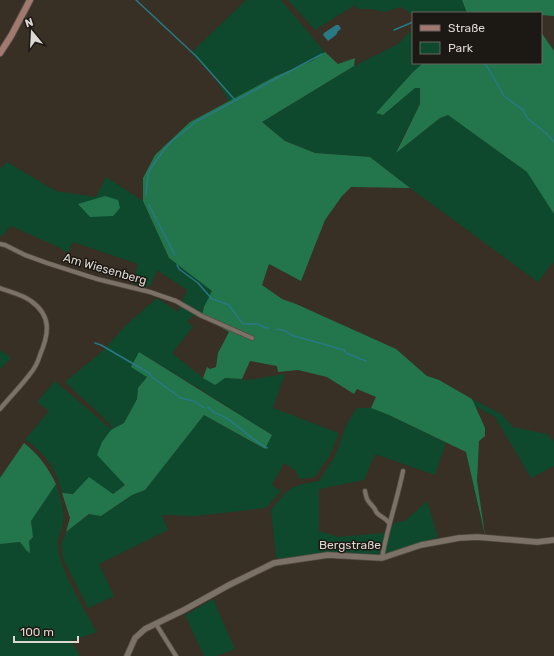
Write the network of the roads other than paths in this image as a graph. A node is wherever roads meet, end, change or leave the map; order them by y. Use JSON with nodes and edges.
{"nodes":[{"id":1,"x":30,"y":0,"type":"edge"},
{"id":2,"x":0,"y":53,"type":"edge"},
{"id":3,"x":0,"y":244,"type":"edge"},
{"id":4,"x":0,"y":288,"type":"edge"},
{"id":5,"x":252,"y":338,"type":"dead end"},
{"id":6,"x":0,"y":409,"type":"edge"},
{"id":7,"x":403,"y":472,"type":"dead end"},
{"id":8,"x":365,"y":491,"type":"dead end"},
{"id":9,"x":389,"y":523,"type":"junction"},
{"id":10,"x":554,"y":540,"type":"edge"},
{"id":11,"x":382,"y":558,"type":"junction"},
{"id":12,"x":156,"y":624,"type":"junction"},
{"id":13,"x":127,"y":656,"type":"edge"},
{"id":14,"x":176,"y":656,"type":"edge"}],
"edges":[{"from":1,"to":2,"type":"main road"},
{"from":3,"to":5,"type":"street","name":"Am Wiesenberg"},
{"from":4,"to":6,"type":"street"},
{"from":7,"to":9,"type":"street"},
{"from":8,"to":9,"type":"street"},
{"from":9,"to":11,"type":"street"},
{"from":10,"to":11,"type":"street","name":"Bergstraße"},
{"from":11,"to":12,"type":"street","name":"Bergstraße"},
{"from":12,"to":13,"type":"street","name":"Bergstraße"},
{"from":12,"to":14,"type":"street"}]}
